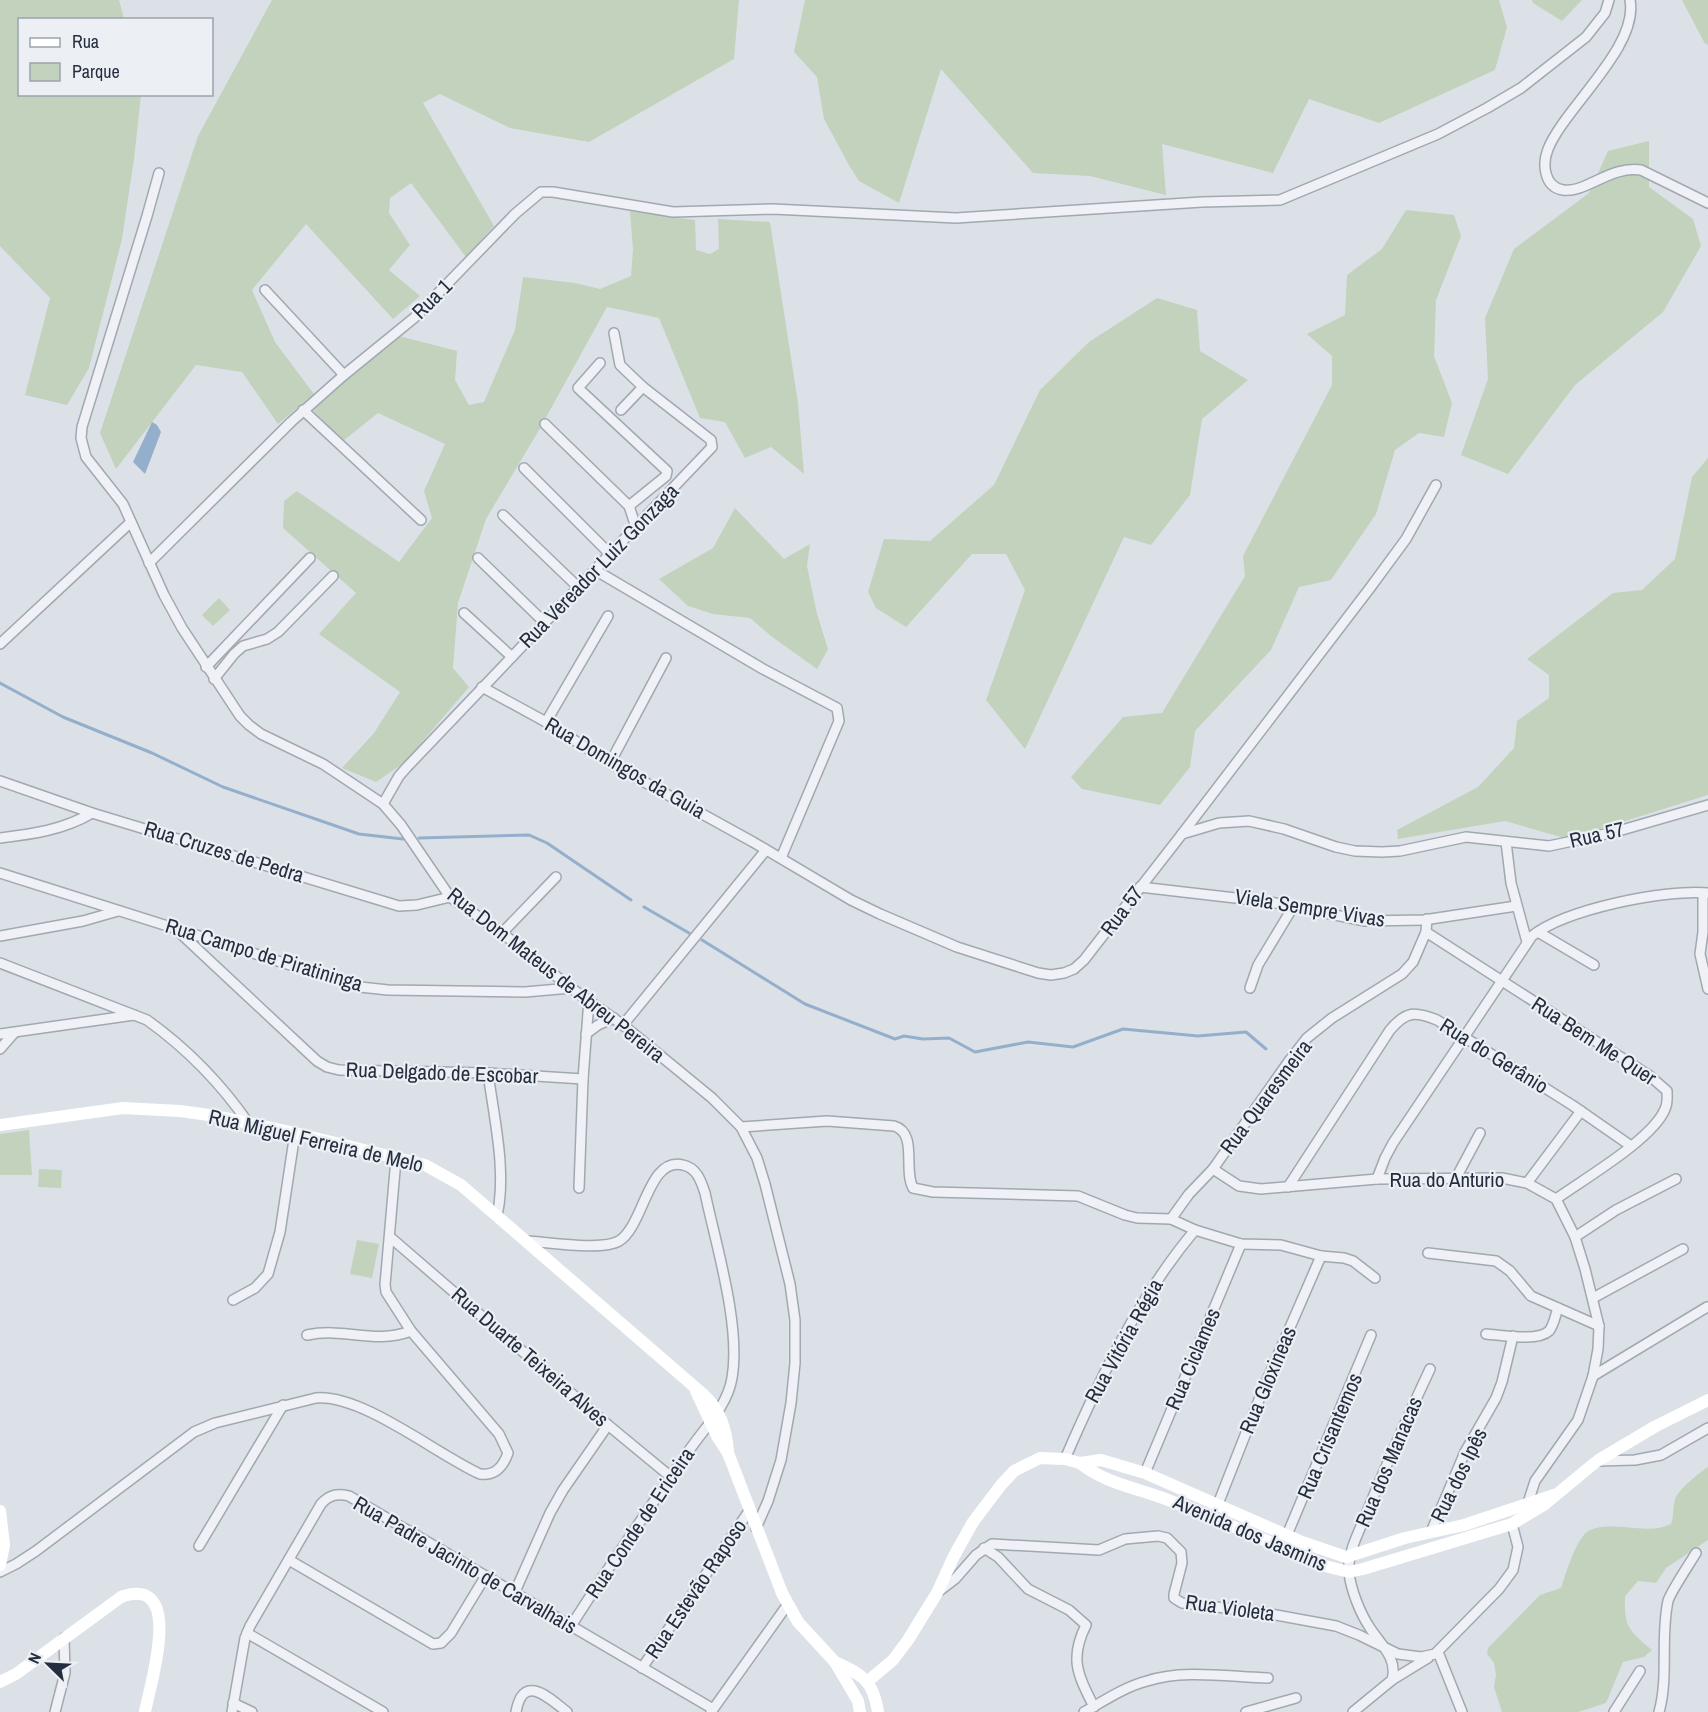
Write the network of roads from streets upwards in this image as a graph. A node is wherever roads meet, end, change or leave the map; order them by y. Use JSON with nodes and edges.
{"nodes":[{"id":1,"x":1609,"y":0,"type":"edge"},
{"id":2,"x":1630,"y":0,"type":"edge"},
{"id":3,"x":159,"y":173,"type":"dead end"},
{"id":4,"x":1708,"y":203,"type":"edge"},
{"id":5,"x":265,"y":290,"type":"dead end"},
{"id":6,"x":614,"y":333,"type":"dead end"},
{"id":7,"x":600,"y":363,"type":"dead end"},
{"id":8,"x":344,"y":375,"type":"junction"},
{"id":9,"x":642,"y":387,"type":"junction"},
{"id":10,"x":303,"y":410,"type":"junction"},
{"id":11,"x":621,"y":410,"type":"dead end"},
{"id":12,"x":545,"y":424,"type":"dead end"},
{"id":13,"x":524,"y":468,"type":"dead end"},
{"id":14,"x":1436,"y":486,"type":"dead end"},
{"id":15,"x":629,"y":506,"type":"junction"},
{"id":16,"x":503,"y":515,"type":"dead end"},
{"id":17,"x":421,"y":520,"type":"dead end"},
{"id":18,"x":131,"y":522,"type":"junction"},
{"id":19,"x":636,"y":527,"type":"junction"},
{"id":20,"x":610,"y":554,"type":"junction"},
{"id":21,"x":310,"y":558,"type":"dead end"},
{"id":22,"x":478,"y":558,"type":"dead end"},
{"id":23,"x":149,"y":563,"type":"junction"},
{"id":24,"x":595,"y":570,"type":"junction"},
{"id":25,"x":333,"y":576,"type":"dead end"},
{"id":26,"x":579,"y":588,"type":"junction"},
{"id":27,"x":464,"y":613,"type":"dead end"},
{"id":28,"x":609,"y":616,"type":"dead end"},
{"id":29,"x":545,"y":623,"type":"junction"},
{"id":30,"x":0,"y":644,"type":"edge"},
{"id":31,"x":512,"y":657,"type":"junction"},
{"id":32,"x":666,"y":658,"type":"dead end"},
{"id":33,"x":206,"y":667,"type":"junction"},
{"id":34,"x":214,"y":679,"type":"junction"},
{"id":35,"x":482,"y":687,"type":"junction"},
{"id":36,"x":546,"y":722,"type":"junction"},
{"id":37,"x":610,"y":763,"type":"junction"},
{"id":38,"x":0,"y":781,"type":"edge"},
{"id":39,"x":383,"y":804,"type":"junction"},
{"id":40,"x":1708,"y":805,"type":"edge"},
{"id":41,"x":92,"y":813,"type":"junction"},
{"id":42,"x":1182,"y":834,"type":"junction"},
{"id":43,"x":0,"y":838,"type":"edge"},
{"id":44,"x":1506,"y":842,"type":"junction"},
{"id":45,"x":766,"y":850,"type":"junction"},
{"id":46,"x":781,"y":858,"type":"junction"},
{"id":47,"x":0,"y":873,"type":"edge"},
{"id":48,"x":556,"y":877,"type":"dead end"},
{"id":49,"x":1140,"y":887,"type":"junction"},
{"id":50,"x":1706,"y":893,"type":"edge"},
{"id":51,"x":450,"y":897,"type":"junction"},
{"id":52,"x":1516,"y":906,"type":"junction"},
{"id":53,"x":1293,"y":907,"type":"junction"},
{"id":54,"x":118,"y":911,"type":"junction"},
{"id":55,"x":1427,"y":919,"type":"junction"},
{"id":56,"x":175,"y":928,"type":"junction"},
{"id":57,"x":1426,"y":932,"type":"junction"},
{"id":58,"x":1538,"y":932,"type":"junction"},
{"id":59,"x":502,"y":933,"type":"junction"},
{"id":60,"x":0,"y":936,"type":"edge"},
{"id":61,"x":1527,"y":942,"type":"junction"},
{"id":62,"x":0,"y":963,"type":"edge"},
{"id":63,"x":1594,"y":965,"type":"dead end"},
{"id":64,"x":1502,"y":981,"type":"junction"},
{"id":65,"x":571,"y":988,"type":"junction"},
{"id":66,"x":1250,"y":988,"type":"dead end"},
{"id":67,"x":1708,"y":989,"type":"edge"},
{"id":68,"x":589,"y":1000,"type":"junction"},
{"id":69,"x":136,"y":1015,"type":"junction"},
{"id":70,"x":614,"y":1018,"type":"junction"},
{"id":71,"x":623,"y":1024,"type":"junction"},
{"id":72,"x":14,"y":1033,"type":"junction"},
{"id":73,"x":0,"y":1034,"type":"edge"},
{"id":74,"x":586,"y":1034,"type":"junction"},
{"id":75,"x":1465,"y":1037,"type":"junction"},
{"id":76,"x":0,"y":1049,"type":"edge"},
{"id":77,"x":488,"y":1073,"type":"junction"},
{"id":78,"x":583,"y":1079,"type":"junction"},
{"id":79,"x":234,"y":1102,"type":"junction"},
{"id":80,"x":1581,"y":1111,"type":"junction"},
{"id":81,"x":216,"y":1116,"type":"junction"},
{"id":82,"x":249,"y":1124,"type":"junction"},
{"id":83,"x":0,"y":1125,"type":"edge"},
{"id":84,"x":741,"y":1127,"type":"junction"},
{"id":85,"x":295,"y":1133,"type":"junction"},
{"id":86,"x":1480,"y":1133,"type":"dead end"},
{"id":87,"x":1631,"y":1146,"type":"junction"},
{"id":88,"x":396,"y":1158,"type":"junction"},
{"id":89,"x":1213,"y":1169,"type":"junction"},
{"id":90,"x":1456,"y":1178,"type":"junction"},
{"id":91,"x":1377,"y":1179,"type":"junction"},
{"id":92,"x":1676,"y":1179,"type":"dead end"},
{"id":93,"x":1527,"y":1183,"type":"junction"},
{"id":94,"x":1288,"y":1187,"type":"junction"},
{"id":95,"x":579,"y":1188,"type":"dead end"},
{"id":96,"x":1556,"y":1199,"type":"junction"},
{"id":97,"x":497,"y":1216,"type":"junction"},
{"id":98,"x":1172,"y":1219,"type":"junction"},
{"id":99,"x":1195,"y":1230,"type":"junction"},
{"id":100,"x":390,"y":1237,"type":"junction"},
{"id":101,"x":1575,"y":1237,"type":"junction"},
{"id":102,"x":526,"y":1241,"type":"junction"},
{"id":103,"x":1241,"y":1244,"type":"junction"},
{"id":104,"x":1683,"y":1249,"type":"dead end"},
{"id":105,"x":1428,"y":1253,"type":"dead end"},
{"id":106,"x":1321,"y":1256,"type":"junction"},
{"id":107,"x":1376,"y":1278,"type":"dead end"},
{"id":108,"x":1593,"y":1298,"type":"junction"},
{"id":109,"x":233,"y":1300,"type":"dead end"},
{"id":110,"x":1707,"y":1307,"type":"edge"},
{"id":111,"x":1558,"y":1308,"type":"junction"},
{"id":112,"x":1599,"y":1326,"type":"junction"},
{"id":113,"x":411,"y":1331,"type":"junction"},
{"id":114,"x":1486,"y":1334,"type":"dead end"},
{"id":115,"x":307,"y":1335,"type":"dead end"},
{"id":116,"x":1371,"y":1335,"type":"dead end"},
{"id":117,"x":1513,"y":1336,"type":"junction"},
{"id":118,"x":1431,"y":1369,"type":"dead end"},
{"id":119,"x":1593,"y":1376,"type":"junction"},
{"id":120,"x":696,"y":1390,"type":"junction"},
{"id":121,"x":1708,"y":1400,"type":"edge"},
{"id":122,"x":283,"y":1405,"type":"junction"},
{"id":123,"x":718,"y":1411,"type":"junction"},
{"id":124,"x":710,"y":1421,"type":"junction"},
{"id":125,"x":608,"y":1425,"type":"junction"},
{"id":126,"x":1708,"y":1428,"type":"edge"},
{"id":127,"x":728,"y":1453,"type":"junction"},
{"id":128,"x":1065,"y":1459,"type":"junction"},
{"id":129,"x":1597,"y":1461,"type":"junction"},
{"id":130,"x":1080,"y":1462,"type":"junction"},
{"id":131,"x":1145,"y":1473,"type":"junction"},
{"id":132,"x":671,"y":1477,"type":"junction"},
{"id":133,"x":1218,"y":1504,"type":"junction"},
{"id":134,"x":1528,"y":1510,"type":"junction"},
{"id":135,"x":749,"y":1511,"type":"junction"},
{"id":136,"x":1,"y":1517,"type":"edge"},
{"id":137,"x":1512,"y":1524,"type":"junction"},
{"id":138,"x":756,"y":1528,"type":"junction"},
{"id":139,"x":1431,"y":1532,"type":"junction"},
{"id":140,"x":1287,"y":1535,"type":"junction"},
{"id":141,"x":199,"y":1546,"type":"dead end"},
{"id":142,"x":984,"y":1548,"type":"junction"},
{"id":143,"x":1696,"y":1553,"type":"dead end"},
{"id":144,"x":1349,"y":1557,"type":"junction"},
{"id":145,"x":289,"y":1560,"type":"junction"},
{"id":146,"x":0,"y":1565,"type":"edge"},
{"id":147,"x":0,"y":1572,"type":"edge"},
{"id":148,"x":1349,"y":1572,"type":"junction"},
{"id":149,"x":485,"y":1577,"type":"junction"},
{"id":150,"x":514,"y":1593,"type":"junction"},
{"id":151,"x":937,"y":1593,"type":"junction"},
{"id":152,"x":788,"y":1604,"type":"junction"},
{"id":153,"x":571,"y":1626,"type":"junction"},
{"id":154,"x":247,"y":1633,"type":"junction"},
{"id":155,"x":64,"y":1638,"type":"junction"},
{"id":156,"x":1386,"y":1648,"type":"junction"},
{"id":157,"x":1437,"y":1653,"type":"junction"},
{"id":158,"x":835,"y":1662,"type":"junction"},
{"id":159,"x":642,"y":1668,"type":"junction"},
{"id":160,"x":1640,"y":1671,"type":"dead end"},
{"id":161,"x":1268,"y":1678,"type":"dead end"},
{"id":162,"x":1392,"y":1680,"type":"junction"},
{"id":163,"x":868,"y":1681,"type":"junction"},
{"id":164,"x":0,"y":1682,"type":"edge"},
{"id":165,"x":1296,"y":1698,"type":"dead end"},
{"id":166,"x":233,"y":1707,"type":"edge"},
{"id":167,"x":1094,"y":1707,"type":"junction"},
{"id":168,"x":857,"y":1709,"type":"edge"},
{"id":169,"x":712,"y":1711,"type":"edge"},
{"id":170,"x":55,"y":1712,"type":"edge"},
{"id":171,"x":145,"y":1712,"type":"edge"},
{"id":172,"x":252,"y":1712,"type":"edge"},
{"id":173,"x":383,"y":1712,"type":"edge"},
{"id":174,"x":516,"y":1712,"type":"edge"},
{"id":175,"x":567,"y":1712,"type":"edge"},
{"id":176,"x":878,"y":1712,"type":"edge"},
{"id":177,"x":1084,"y":1712,"type":"edge"},
{"id":178,"x":1246,"y":1712,"type":"edge"},
{"id":179,"x":1353,"y":1712,"type":"edge"},
{"id":180,"x":1462,"y":1712,"type":"edge"},
{"id":181,"x":1614,"y":1712,"type":"edge"},
{"id":182,"x":1659,"y":1712,"type":"edge"}],
"edges":[{"from":1,"to":8,"type":"street","name":"Rua 1"},
{"from":2,"to":4,"type":"street"},
{"from":3,"to":18,"type":"street","name":"Rua Dom Mateus de Abreu Pereira"},
{"from":5,"to":8,"type":"street"},
{"from":6,"to":9,"type":"street","name":"Rua Vereador Luiz Gonzaga"},
{"from":7,"to":15,"type":"street"},
{"from":8,"to":10,"type":"street","name":"Rua 1"},
{"from":9,"to":11,"type":"street"},
{"from":9,"to":19,"type":"street","name":"Rua Vereador Luiz Gonzaga"},
{"from":10,"to":17,"type":"street"},
{"from":10,"to":23,"type":"street","name":"Rua 1"},
{"from":12,"to":15,"type":"street"},
{"from":13,"to":20,"type":"street"},
{"from":14,"to":42,"type":"street"},
{"from":15,"to":19,"type":"street"},
{"from":16,"to":26,"type":"street"},
{"from":18,"to":23,"type":"street","name":"Rua Dom Mateus de Abreu Pereira"},
{"from":18,"to":30,"type":"street"},
{"from":19,"to":20,"type":"street","name":"Rua Vereador Luiz Gonzaga"},
{"from":20,"to":24,"type":"street","name":"Rua Vereador Luiz Gonzaga"},
{"from":21,"to":33,"type":"street"},
{"from":22,"to":29,"type":"street"},
{"from":23,"to":33,"type":"street","name":"Rua Dom Mateus de Abreu Pereira"},
{"from":24,"to":26,"type":"street","name":"Rua Vereador Luiz Gonzaga"},
{"from":24,"to":46,"type":"street"},
{"from":25,"to":34,"type":"street"},
{"from":26,"to":29,"type":"street","name":"Rua Vereador Luiz Gonzaga"},
{"from":27,"to":31,"type":"street"},
{"from":28,"to":36,"type":"street"},
{"from":29,"to":31,"type":"street","name":"Rua Vereador Luiz Gonzaga"},
{"from":31,"to":35,"type":"street","name":"Rua Vereador Luiz Gonzaga"},
{"from":32,"to":37,"type":"street"},
{"from":33,"to":34,"type":"street","name":"Rua Dom Mateus de Abreu Pereira"},
{"from":34,"to":39,"type":"street","name":"Rua Dom Mateus de Abreu Pereira"},
{"from":35,"to":36,"type":"street","name":"Rua Domingos da Guia"},
{"from":35,"to":39,"type":"street","name":"Rua Vereador Luiz Gonzaga"},
{"from":36,"to":37,"type":"street","name":"Rua Domingos da Guia"},
{"from":37,"to":45,"type":"street","name":"Rua Domingos da Guia"},
{"from":38,"to":41,"type":"street","name":"Rua Cruzes de Pedra"},
{"from":39,"to":51,"type":"street","name":"Rua Dom Mateus de Abreu Pereira"},
{"from":40,"to":44,"type":"street","name":"Rua 57"},
{"from":41,"to":43,"type":"street"},
{"from":41,"to":51,"type":"street","name":"Rua Cruzes de Pedra"},
{"from":42,"to":44,"type":"street","name":"Rua 57"},
{"from":42,"to":49,"type":"street","name":"Rua 57"},
{"from":44,"to":52,"type":"street"},
{"from":45,"to":46,"type":"street","name":"Rua 57"},
{"from":45,"to":71,"type":"street"},
{"from":46,"to":49,"type":"street","name":"Rua 57"},
{"from":47,"to":54,"type":"street","name":"Rua Campo de Piratininga"},
{"from":48,"to":59,"type":"street"},
{"from":49,"to":53,"type":"street","name":"Viela Sempre Vivas"},
{"from":50,"to":58,"type":"street"},
{"from":50,"to":67,"type":"street"},
{"from":51,"to":59,"type":"street","name":"Rua Dom Mateus de Abreu Pereira"},
{"from":52,"to":55,"type":"street","name":"Viela Sempre Vivas"},
{"from":52,"to":61,"type":"street"},
{"from":53,"to":55,"type":"street","name":"Viela Sempre Vivas"},
{"from":53,"to":66,"type":"street"},
{"from":54,"to":56,"type":"street","name":"Rua Campo de Piratininga"},
{"from":54,"to":60,"type":"street"},
{"from":55,"to":57,"type":"street"},
{"from":56,"to":65,"type":"street","name":"Rua Campo de Piratininga"},
{"from":56,"to":77,"type":"street","name":"Rua Delgado de Escobar"},
{"from":57,"to":64,"type":"street","name":"Rua Bem Me Quer"},
{"from":57,"to":89,"type":"street","name":"Rua Quaresmeira"},
{"from":58,"to":61,"type":"street"},
{"from":58,"to":63,"type":"street"},
{"from":59,"to":65,"type":"street","name":"Rua Dom Mateus de Abreu Pereira"},
{"from":61,"to":64,"type":"street"},
{"from":62,"to":69,"type":"street"},
{"from":64,"to":75,"type":"street"},
{"from":64,"to":87,"type":"street","name":"Rua Bem Me Quer"},
{"from":65,"to":68,"type":"street","name":"Rua Dom Mateus de Abreu Pereira"},
{"from":68,"to":70,"type":"street","name":"Rua Dom Mateus de Abreu Pereira"},
{"from":68,"to":74,"type":"street"},
{"from":69,"to":72,"type":"street"},
{"from":69,"to":79,"type":"street"},
{"from":70,"to":71,"type":"street","name":"Rua Dom Mateus de Abreu Pereira"},
{"from":70,"to":74,"type":"street"},
{"from":71,"to":84,"type":"street","name":"Rua Dom Mateus de Abreu Pereira"},
{"from":72,"to":73,"type":"street"},
{"from":72,"to":76,"type":"street"},
{"from":74,"to":78,"type":"street"},
{"from":75,"to":80,"type":"street","name":"Rua do Gerânio"},
{"from":75,"to":91,"type":"street"},
{"from":75,"to":94,"type":"street","name":"Rua do Gerânio"},
{"from":77,"to":78,"type":"street","name":"Rua Delgado de Escobar"},
{"from":77,"to":97,"type":"street"},
{"from":78,"to":95,"type":"street"},
{"from":79,"to":81,"type":"street"},
{"from":79,"to":82,"type":"street"},
{"from":80,"to":87,"type":"street","name":"Rua do Gerânio"},
{"from":80,"to":93,"type":"street"},
{"from":81,"to":82,"type":"street","name":"Rua Miguel Ferreira de Melo"},
{"from":81,"to":83,"type":"street","name":"Rua Miguel Ferreira de Melo"},
{"from":82,"to":85,"type":"street","name":"Rua Miguel Ferreira de Melo"},
{"from":84,"to":98,"type":"street"},
{"from":84,"to":138,"type":"street","name":"Rua Dom Mateus de Abreu Pereira"},
{"from":85,"to":88,"type":"street","name":"Rua Miguel Ferreira de Melo"},
{"from":85,"to":109,"type":"street"},
{"from":86,"to":90,"type":"street"},
{"from":87,"to":96,"type":"street","name":"Rua Bem Me Quer"},
{"from":88,"to":97,"type":"street","name":"Rua Miguel Ferreira de Melo"},
{"from":88,"to":100,"type":"street"},
{"from":89,"to":94,"type":"street","name":"Rua do Anturio"},
{"from":89,"to":98,"type":"street","name":"Rua Quaresmeira"},
{"from":90,"to":91,"type":"street","name":"Rua do Anturio"},
{"from":90,"to":93,"type":"street","name":"Rua do Anturio"},
{"from":91,"to":94,"type":"street","name":"Rua do Anturio"},
{"from":92,"to":101,"type":"street"},
{"from":93,"to":96,"type":"street","name":"Rua do Anturio"},
{"from":96,"to":101,"type":"street"},
{"from":97,"to":102,"type":"street","name":"Rua Miguel Ferreira de Melo"},
{"from":98,"to":99,"type":"street"},
{"from":99,"to":103,"type":"street"},
{"from":99,"to":128,"type":"street","name":"Rua Vitória Régia"},
{"from":100,"to":113,"type":"street"},
{"from":100,"to":125,"type":"street","name":"Rua Duarte Teixeira Alves"},
{"from":101,"to":108,"type":"street"},
{"from":102,"to":120,"type":"street","name":"Rua Miguel Ferreira de Melo"},
{"from":102,"to":123,"type":"street","name":"Rua Conde de Ericeira"},
{"from":103,"to":106,"type":"street"},
{"from":103,"to":131,"type":"street","name":"Rua Ciclames"},
{"from":104,"to":108,"type":"street"},
{"from":105,"to":111,"type":"street"},
{"from":106,"to":107,"type":"street"},
{"from":106,"to":133,"type":"street","name":"Rua Gloxineas"},
{"from":108,"to":112,"type":"street"},
{"from":110,"to":119,"type":"street"},
{"from":111,"to":112,"type":"street"},
{"from":111,"to":117,"type":"street"},
{"from":112,"to":119,"type":"street"},
{"from":113,"to":115,"type":"street"},
{"from":113,"to":122,"type":"street"},
{"from":114,"to":117,"type":"street"},
{"from":116,"to":140,"type":"street","name":"Rua Crisantemos"},
{"from":117,"to":139,"type":"street","name":"Rua dos Ipês"},
{"from":118,"to":144,"type":"street","name":"Rua dos Manacas"},
{"from":119,"to":134,"type":"street"},
{"from":120,"to":123,"type":"street","name":"Rua Miguel Ferreira de Melo"},
{"from":120,"to":124,"type":"street","name":"Rua Miguel Ferreira de Melo"},
{"from":121,"to":129,"type":"street","name":"Avenida dos Jasmins"},
{"from":122,"to":141,"type":"street"},
{"from":122,"to":147,"type":"street"},
{"from":123,"to":124,"type":"street","name":"Rua Conde de Ericeira"},
{"from":123,"to":127,"type":"street","name":"Rua Miguel Ferreira de Melo"},
{"from":124,"to":127,"type":"street","name":"Rua Miguel Ferreira de Melo"},
{"from":124,"to":132,"type":"street","name":"Rua Conde de Ericeira"},
{"from":125,"to":132,"type":"street","name":"Rua Duarte Teixeira Alves"},
{"from":125,"to":150,"type":"street"},
{"from":126,"to":129,"type":"street"},
{"from":127,"to":135,"type":"street","name":"Rua Miguel Ferreira de Melo"},
{"from":128,"to":130,"type":"street","name":"Avenida dos Jasmins"},
{"from":128,"to":151,"type":"street","name":"Avenida dos Jasmins"},
{"from":129,"to":134,"type":"street","name":"Avenida dos Jasmins"},
{"from":130,"to":131,"type":"street","name":"Avenida dos Jasmins"},
{"from":130,"to":148,"type":"street","name":"Avenida dos Jasmins"},
{"from":131,"to":133,"type":"street","name":"Avenida dos Jasmins"},
{"from":132,"to":153,"type":"street","name":"Rua Conde de Ericeira"},
{"from":133,"to":140,"type":"street","name":"Avenida dos Jasmins"},
{"from":134,"to":137,"type":"street","name":"Avenida dos Jasmins"},
{"from":134,"to":139,"type":"street","name":"Avenida dos Jasmins"},
{"from":135,"to":138,"type":"street","name":"Rua Miguel Ferreira de Melo"},
{"from":135,"to":159,"type":"street","name":"Rua Estevão Raposo"},
{"from":136,"to":146,"type":"street"},
{"from":137,"to":148,"type":"street","name":"Avenida dos Jasmins"},
{"from":137,"to":157,"type":"street"},
{"from":138,"to":152,"type":"street","name":"Rua Miguel Ferreira de Melo"},
{"from":139,"to":144,"type":"street","name":"Avenida dos Jasmins"},
{"from":140,"to":144,"type":"street","name":"Avenida dos Jasmins"},
{"from":142,"to":151,"type":"street"},
{"from":142,"to":156,"type":"street","name":"Rua Violeta"},
{"from":142,"to":167,"type":"street"},
{"from":143,"to":182,"type":"street"},
{"from":144,"to":148,"type":"street"},
{"from":145,"to":149,"type":"street","name":"Rua Padre Jacinto de Carvalhais"},
{"from":145,"to":149,"type":"street"},
{"from":145,"to":154,"type":"street","name":"Rua Padre Jacinto de Carvalhais"},
{"from":148,"to":156,"type":"street"},
{"from":149,"to":150,"type":"street","name":"Rua Padre Jacinto de Carvalhais"},
{"from":150,"to":153,"type":"street","name":"Rua Padre Jacinto de Carvalhais"},
{"from":151,"to":163,"type":"street","name":"Avenida dos Jasmins"},
{"from":152,"to":158,"type":"street","name":"Rua Miguel Ferreira de Melo"},
{"from":152,"to":169,"type":"street"},
{"from":153,"to":159,"type":"street","name":"Rua Padre Jacinto de Carvalhais"},
{"from":154,"to":166,"type":"street","name":"Rua Padre Jacinto de Carvalhais"},
{"from":154,"to":173,"type":"street"},
{"from":155,"to":164,"type":"street"},
{"from":155,"to":170,"type":"street"},
{"from":155,"to":171,"type":"street"},
{"from":156,"to":157,"type":"street","name":"Rua Violeta"},
{"from":156,"to":162,"type":"street"},
{"from":157,"to":162,"type":"street"},
{"from":157,"to":180,"type":"street"},
{"from":158,"to":163,"type":"street"},
{"from":158,"to":168,"type":"street"},
{"from":159,"to":169,"type":"street","name":"Rua Padre Jacinto de Carvalhais"},
{"from":160,"to":181,"type":"street"},
{"from":161,"to":167,"type":"street"},
{"from":162,"to":179,"type":"street"},
{"from":163,"to":176,"type":"street"},
{"from":165,"to":178,"type":"street"},
{"from":166,"to":172,"type":"street"},
{"from":167,"to":177,"type":"street"},
{"from":174,"to":175,"type":"street"}]}
